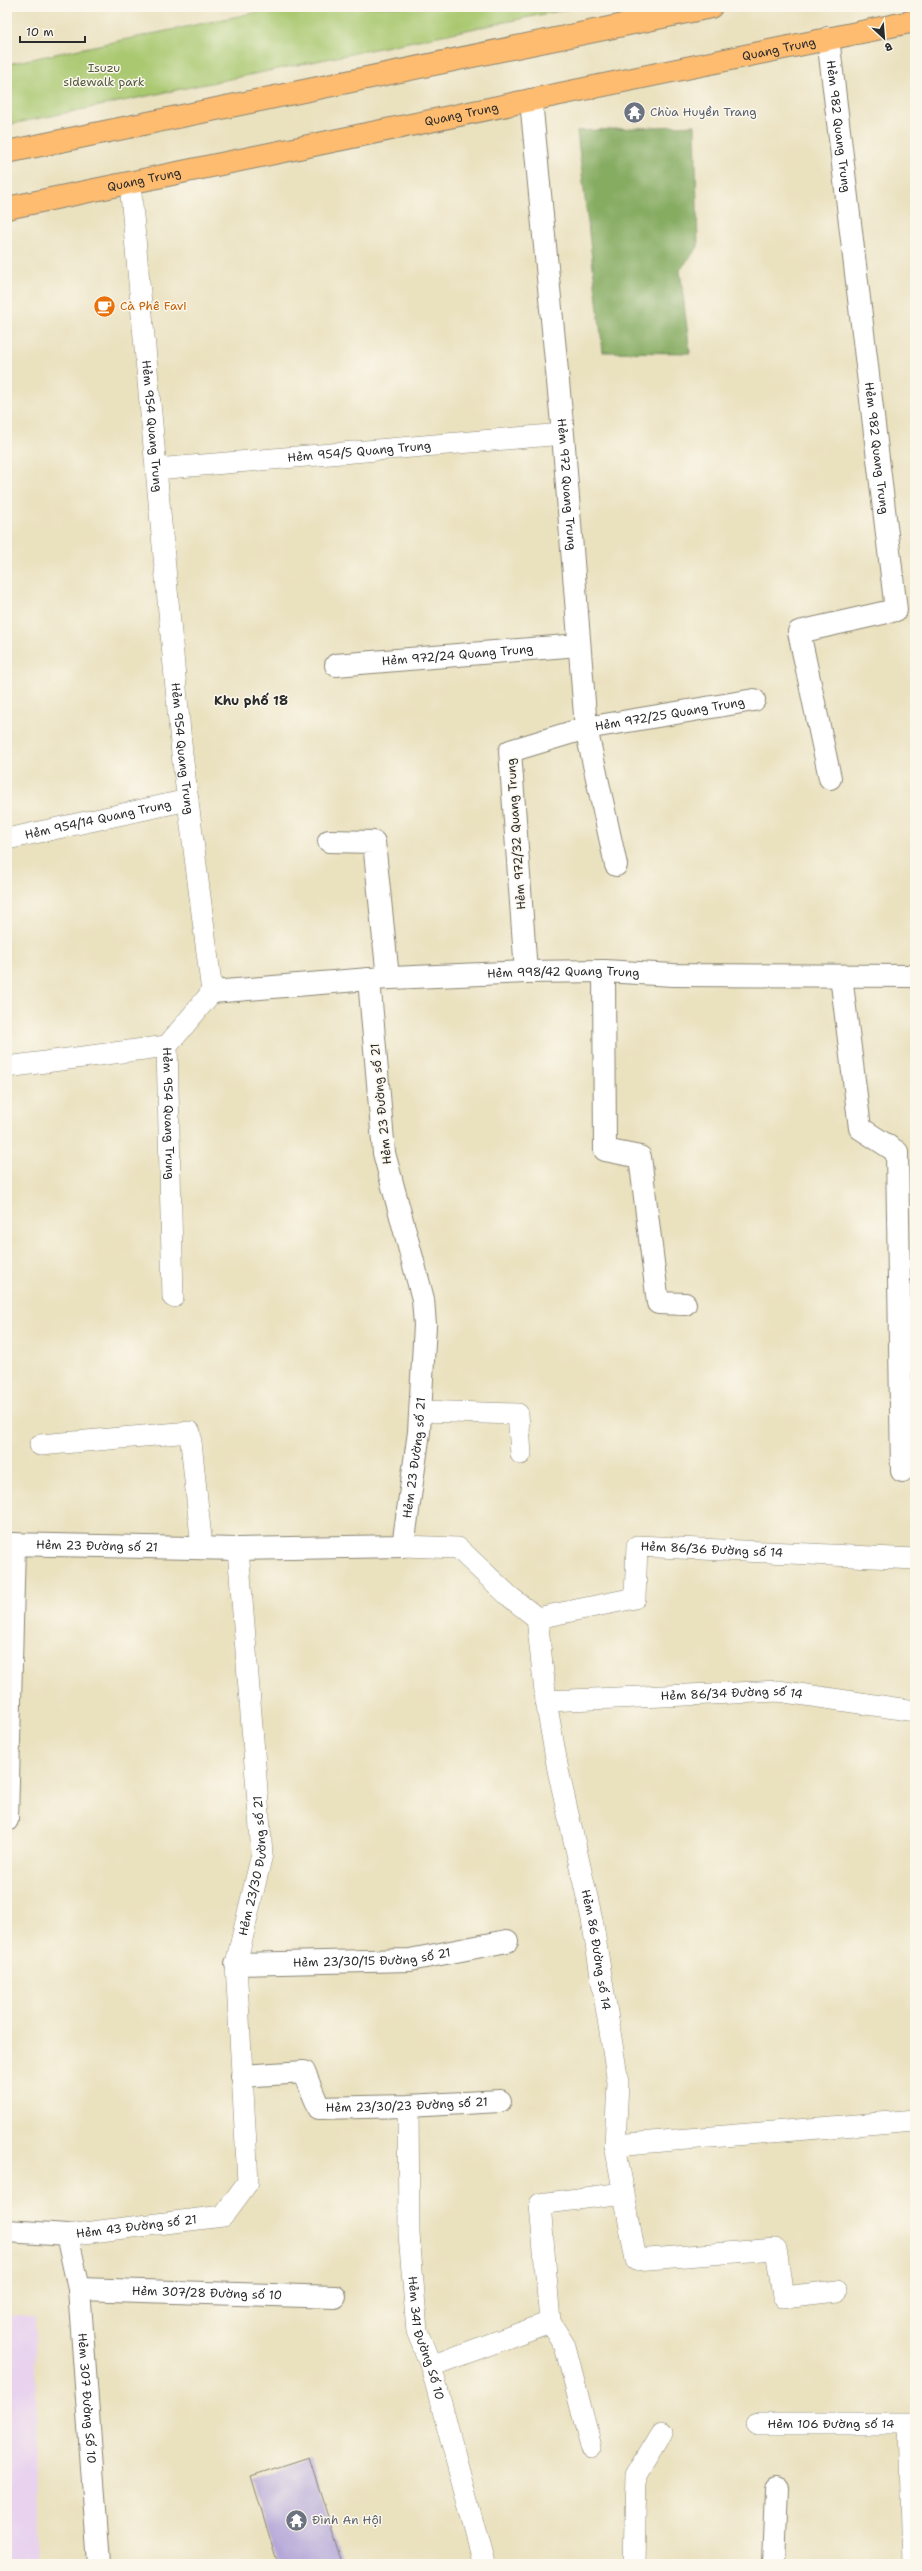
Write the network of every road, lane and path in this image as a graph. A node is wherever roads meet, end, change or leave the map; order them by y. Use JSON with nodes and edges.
{"nodes":[{"id":1,"x":711,"y":7,"type":"edge"},
{"id":2,"x":915,"y":21,"type":"edge"},
{"id":3,"x":828,"y":38,"type":"junction"},
{"id":4,"x":531,"y":100,"type":"junction"},
{"id":5,"x":7,"y":152,"type":"edge"},
{"id":6,"x":130,"y":183,"type":"junction"},
{"id":7,"x":7,"y":208,"type":"edge"},
{"id":8,"x":563,"y":434,"type":"junction"},
{"id":9,"x":156,"y":470,"type":"junction"},
{"id":10,"x":579,"y":645,"type":"junction"},
{"id":11,"x":336,"y":665,"type":"dead end"},
{"id":12,"x":754,"y":700,"type":"dead end"},
{"id":13,"x":586,"y":728,"type":"junction"},
{"id":14,"x":830,"y":778,"type":"dead end"},
{"id":15,"x":188,"y":800,"type":"junction"},
{"id":16,"x":7,"y":839,"type":"edge"},
{"id":17,"x":329,"y":841,"type":"dead end"},
{"id":18,"x":616,"y":865,"type":"dead end"},
{"id":19,"x":604,"y":971,"type":"junction"},
{"id":20,"x":526,"y":972,"type":"junction"},
{"id":21,"x":841,"y":976,"type":"junction"},
{"id":22,"x":915,"y":976,"type":"edge"},
{"id":23,"x":378,"y":978,"type":"junction"},
{"id":24,"x":212,"y":992,"type":"junction"},
{"id":25,"x":167,"y":1046,"type":"junction"},
{"id":26,"x":7,"y":1067,"type":"edge"},
{"id":27,"x":173,"y":1297,"type":"dead end"},
{"id":28,"x":686,"y":1304,"type":"dead end"},
{"id":29,"x":420,"y":1411,"type":"junction"},
{"id":30,"x":40,"y":1446,"type":"dead end"},
{"id":31,"x":521,"y":1454,"type":"dead end"},
{"id":32,"x":902,"y":1471,"type":"dead end"},
{"id":33,"x":11,"y":1544,"type":"edge"},
{"id":34,"x":403,"y":1546,"type":"junction"},
{"id":35,"x":202,"y":1548,"type":"junction"},
{"id":36,"x":238,"y":1549,"type":"junction"},
{"id":37,"x":915,"y":1558,"type":"edge"},
{"id":38,"x":537,"y":1618,"type":"junction"},
{"id":39,"x":546,"y":1701,"type":"junction"},
{"id":40,"x":915,"y":1711,"type":"edge"},
{"id":41,"x":7,"y":1820,"type":"edge"},
{"id":42,"x":507,"y":1941,"type":"dead end"},
{"id":43,"x":236,"y":1964,"type":"junction"},
{"id":44,"x":242,"y":2076,"type":"junction"},
{"id":45,"x":500,"y":2101,"type":"dead end"},
{"id":46,"x":408,"y":2106,"type":"junction"},
{"id":47,"x":915,"y":2120,"type":"edge"},
{"id":48,"x":615,"y":2145,"type":"junction"},
{"id":49,"x":248,"y":2182,"type":"joint"},
{"id":50,"x":623,"y":2193,"type":"junction"},
{"id":51,"x":7,"y":2231,"type":"edge"},
{"id":52,"x":67,"y":2234,"type":"junction"},
{"id":53,"x":79,"y":2289,"type":"junction"},
{"id":54,"x":837,"y":2291,"type":"dead end"},
{"id":55,"x":335,"y":2297,"type":"dead end"},
{"id":56,"x":550,"y":2322,"type":"junction"},
{"id":57,"x":431,"y":2366,"type":"junction"},
{"id":58,"x":756,"y":2424,"type":"dead end"},
{"id":59,"x":662,"y":2432,"type":"dead end"},
{"id":60,"x":592,"y":2448,"type":"dead end"},
{"id":61,"x":776,"y":2489,"type":"dead end"},
{"id":62,"x":99,"y":2564,"type":"edge"},
{"id":63,"x":484,"y":2564,"type":"edge"},
{"id":64,"x":634,"y":2564,"type":"edge"},
{"id":65,"x":773,"y":2564,"type":"edge"},
{"id":66,"x":913,"y":2564,"type":"edge"}],
"edges":[{"from":1,"to":5,"type":"main road"},
{"from":2,"to":3,"type":"main road","name":"Quang Trung"},
{"from":3,"to":4,"type":"main road","name":"Quang Trung"},
{"from":3,"to":14,"type":"street","name":"Hẻm 982 Quang Trung"},
{"from":4,"to":6,"type":"main road","name":"Quang Trung"},
{"from":4,"to":8,"type":"street","name":"Hẻm 972 Quang Trung"},
{"from":6,"to":7,"type":"main road","name":"Quang Trung"},
{"from":6,"to":9,"type":"lane","name":"Hẻm 954 Quang Trung"},
{"from":8,"to":9,"type":"lane","name":"Hẻm 954/5 Quang Trung"},
{"from":8,"to":10,"type":"street","name":"Hẻm 972 Quang Trung"},
{"from":9,"to":15,"type":"lane","name":"Hẻm 954 Quang Trung"},
{"from":10,"to":11,"type":"street","name":"Hẻm 972/24 Quang Trung"},
{"from":10,"to":13,"type":"street","name":"Hẻm 972 Quang Trung"},
{"from":12,"to":13,"type":"street","name":"Hẻm 972/25 Quang Trung"},
{"from":13,"to":18,"type":"street","name":"Hẻm 972 Quang Trung"},
{"from":13,"to":20,"type":"street","name":"Hẻm 972/32 Quang Trung"},
{"from":15,"to":16,"type":"lane","name":"Hẻm 954/14 Quang Trung"},
{"from":15,"to":24,"type":"lane","name":"Hẻm 954 Quang Trung"},
{"from":17,"to":23,"type":"street","name":"Hẻm 23 Đường số 21"},
{"from":19,"to":20,"type":"street","name":"Hẻm 998/42 Quang Trung"},
{"from":19,"to":21,"type":"street","name":"Hẻm 998/42 Quang Trung"},
{"from":19,"to":28,"type":"street"},
{"from":20,"to":23,"type":"street","name":"Hẻm 998/42 Quang Trung"},
{"from":21,"to":22,"type":"street","name":"Hẻm 998/42 Quang Trung"},
{"from":21,"to":32,"type":"street"},
{"from":23,"to":24,"type":"street","name":"Hẻm 998/42 Quang Trung"},
{"from":23,"to":29,"type":"street","name":"Hẻm 23 Đường số 21"},
{"from":24,"to":25,"type":"lane","name":"Hẻm 954 Quang Trung"},
{"from":25,"to":26,"type":"lane"},
{"from":25,"to":27,"type":"lane","name":"Hẻm 954 Quang Trung"},
{"from":29,"to":31,"type":"lane"},
{"from":29,"to":34,"type":"street","name":"Hẻm 23 Đường số 21"},
{"from":30,"to":35,"type":"lane"},
{"from":33,"to":35,"type":"street","name":"Hẻm 23 Đường số 21"},
{"from":33,"to":41,"type":"street"},
{"from":34,"to":36,"type":"street","name":"Hẻm 23 Đường số 21"},
{"from":34,"to":38,"type":"lane"},
{"from":35,"to":36,"type":"street","name":"Hẻm 23 Đường số 21"},
{"from":36,"to":43,"type":"lane","name":"Hẻm 23/30 Đường số 21"},
{"from":37,"to":38,"type":"lane","name":"Hẻm 86/36 Đường số 14"},
{"from":38,"to":39,"type":"lane","name":"Hẻm 86 Đường số 14"},
{"from":39,"to":40,"type":"lane","name":"Hẻm 86/34 Đường số 14"},
{"from":39,"to":48,"type":"lane","name":"Hẻm 86 Đường số 14"},
{"from":42,"to":43,"type":"street","name":"Hẻm 23/30/15 Đường số 21"},
{"from":43,"to":44,"type":"lane","name":"Hẻm 23/30 Đường số 21"},
{"from":44,"to":46,"type":"street","name":"Hẻm 23/30/23 Đường số 21"},
{"from":44,"to":49,"type":"lane","name":"Hẻm 23/30 Đường số 21"},
{"from":45,"to":46,"type":"street","name":"Hẻm 23/30/23 Đường số 21"},
{"from":46,"to":57,"type":"lane","name":"Hẻm 341 Đường Số 10"},
{"from":47,"to":48,"type":"lane"},
{"from":48,"to":50,"type":"lane","name":"Hẻm 86 Đường số 14"},
{"from":49,"to":52,"type":"lane","name":"Hẻm 43 Đường số 21"},
{"from":50,"to":54,"type":"lane","name":"Hẻm 86 Đường số 14"},
{"from":50,"to":56,"type":"lane"},
{"from":51,"to":52,"type":"street","name":"Hẻm 43 Đường số 21"},
{"from":52,"to":53,"type":"street","name":"Hẻm 307 Đường Số 10"},
{"from":53,"to":55,"type":"street","name":"Hẻm 307/28 Đường số 10"},
{"from":53,"to":62,"type":"street","name":"Hẻm 307 Đường Số 10"},
{"from":56,"to":57,"type":"lane"},
{"from":56,"to":60,"type":"lane"},
{"from":57,"to":63,"type":"lane","name":"Hẻm 341 Đường Số 10"},
{"from":58,"to":66,"type":"lane","name":"Hẻm 106 Đường số 14"},
{"from":59,"to":64,"type":"lane"},
{"from":61,"to":65,"type":"street"}]}
